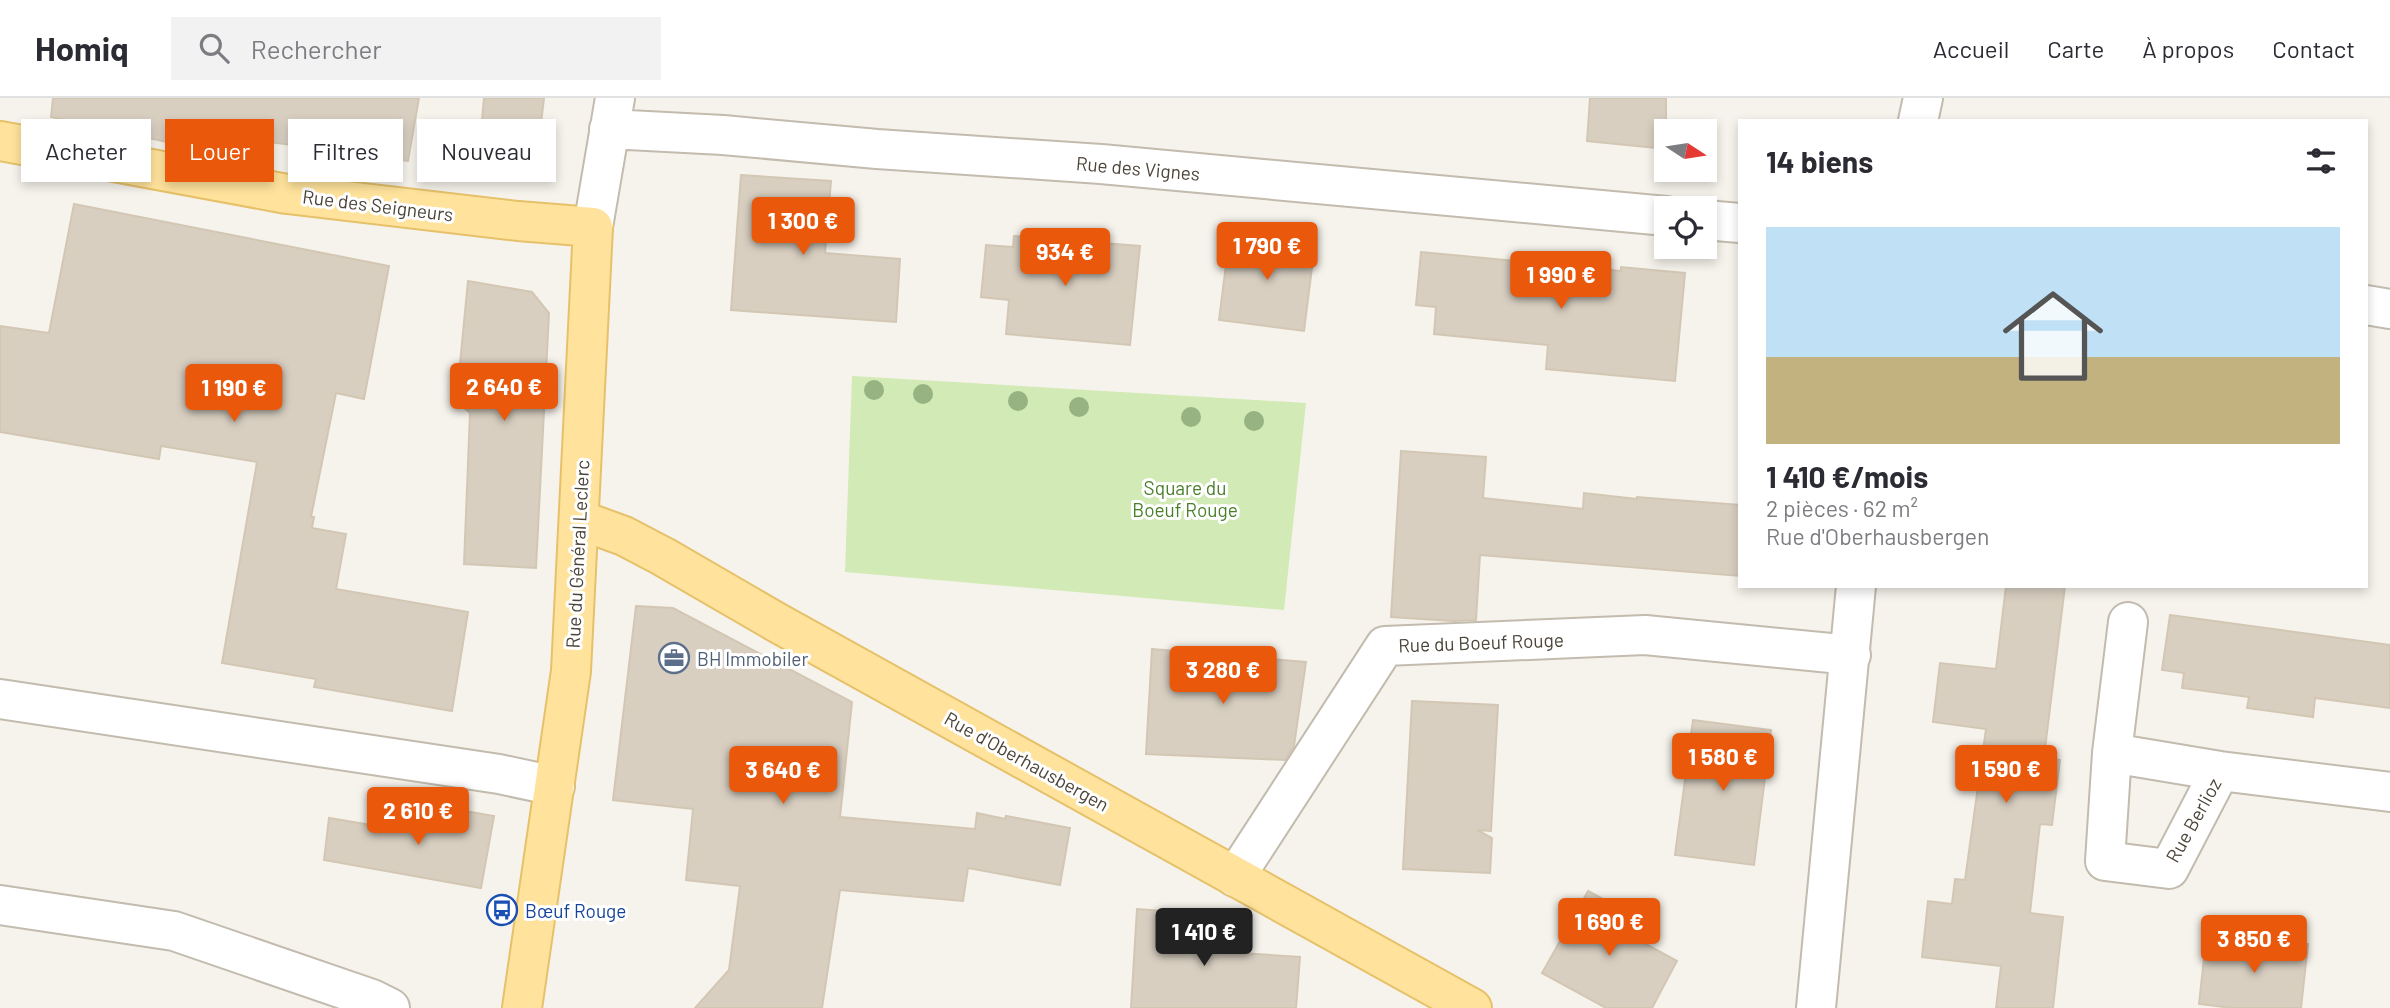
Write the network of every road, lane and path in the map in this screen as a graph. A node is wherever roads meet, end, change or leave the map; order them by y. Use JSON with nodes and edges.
{"nodes":[{"id":1,"x":1923,"y":98,"type":"edge"},
{"id":2,"x":612,"y":114,"type":"edge"},
{"id":3,"x":1918,"y":119,"type":"edge"},
{"id":4,"x":0,"y":141,"type":"edge"},
{"id":5,"x":1654,"y":215,"type":"edge"},
{"id":6,"x":1717,"y":221,"type":"edge"},
{"id":7,"x":1738,"y":223,"type":"edge"},
{"id":8,"x":593,"y":227,"type":"junction"},
{"id":9,"x":2368,"y":305,"type":"edge"},
{"id":10,"x":2390,"y":309,"type":"edge"},
{"id":11,"x":579,"y":520,"type":"junction"},
{"id":12,"x":1856,"y":588,"type":"edge"},
{"id":13,"x":2129,"y":622,"type":"dead end"},
{"id":14,"x":1851,"y":655,"type":"junction"},
{"id":15,"x":0,"y":699,"type":"edge"},
{"id":16,"x":2112,"y":753,"type":"junction"},
{"id":17,"x":2220,"y":771,"type":"junction"},
{"id":18,"x":555,"y":786,"type":"junction"},
{"id":19,"x":2390,"y":792,"type":"edge"},
{"id":20,"x":1236,"y":877,"type":"junction"},
{"id":21,"x":0,"y":905,"type":"edge"},
{"id":22,"x":390,"y":1008,"type":"edge"},
{"id":23,"x":522,"y":1008,"type":"edge"},
{"id":24,"x":1472,"y":1008,"type":"edge"},
{"id":25,"x":1816,"y":1008,"type":"edge"}],
"edges":[{"from":1,"to":3,"type":"street"},
{"from":2,"to":5,"type":"street","name":"Rue des Vignes"},
{"from":2,"to":8,"type":"street","name":"Rue du Général Leclerc"},
{"from":4,"to":8,"type":"main road","name":"Rue des Seigneurs"},
{"from":6,"to":7,"type":"street"},
{"from":8,"to":11,"type":"main road","name":"Rue du Général Leclerc"},
{"from":9,"to":10,"type":"street"},
{"from":11,"to":18,"type":"main road","name":"Rue du Général Leclerc"},
{"from":11,"to":20,"type":"main road","name":"Rue d'Oberhausbergen"},
{"from":12,"to":14,"type":"street"},
{"from":13,"to":16,"type":"street","name":"Rue Berlioz"},
{"from":14,"to":20,"type":"street","name":"Rue du Boeuf Rouge"},
{"from":14,"to":25,"type":"street"},
{"from":15,"to":18,"type":"street"},
{"from":16,"to":17,"type":"street","name":"Rue Berlioz"},
{"from":16,"to":17,"type":"street","name":"Rue Berlioz"},
{"from":17,"to":19,"type":"street","name":"Rue Berlioz"},
{"from":18,"to":23,"type":"main road","name":"Rue du Général Leclerc"},
{"from":20,"to":24,"type":"main road","name":"Rue d'Oberhausbergen"},
{"from":21,"to":22,"type":"street"}]}
